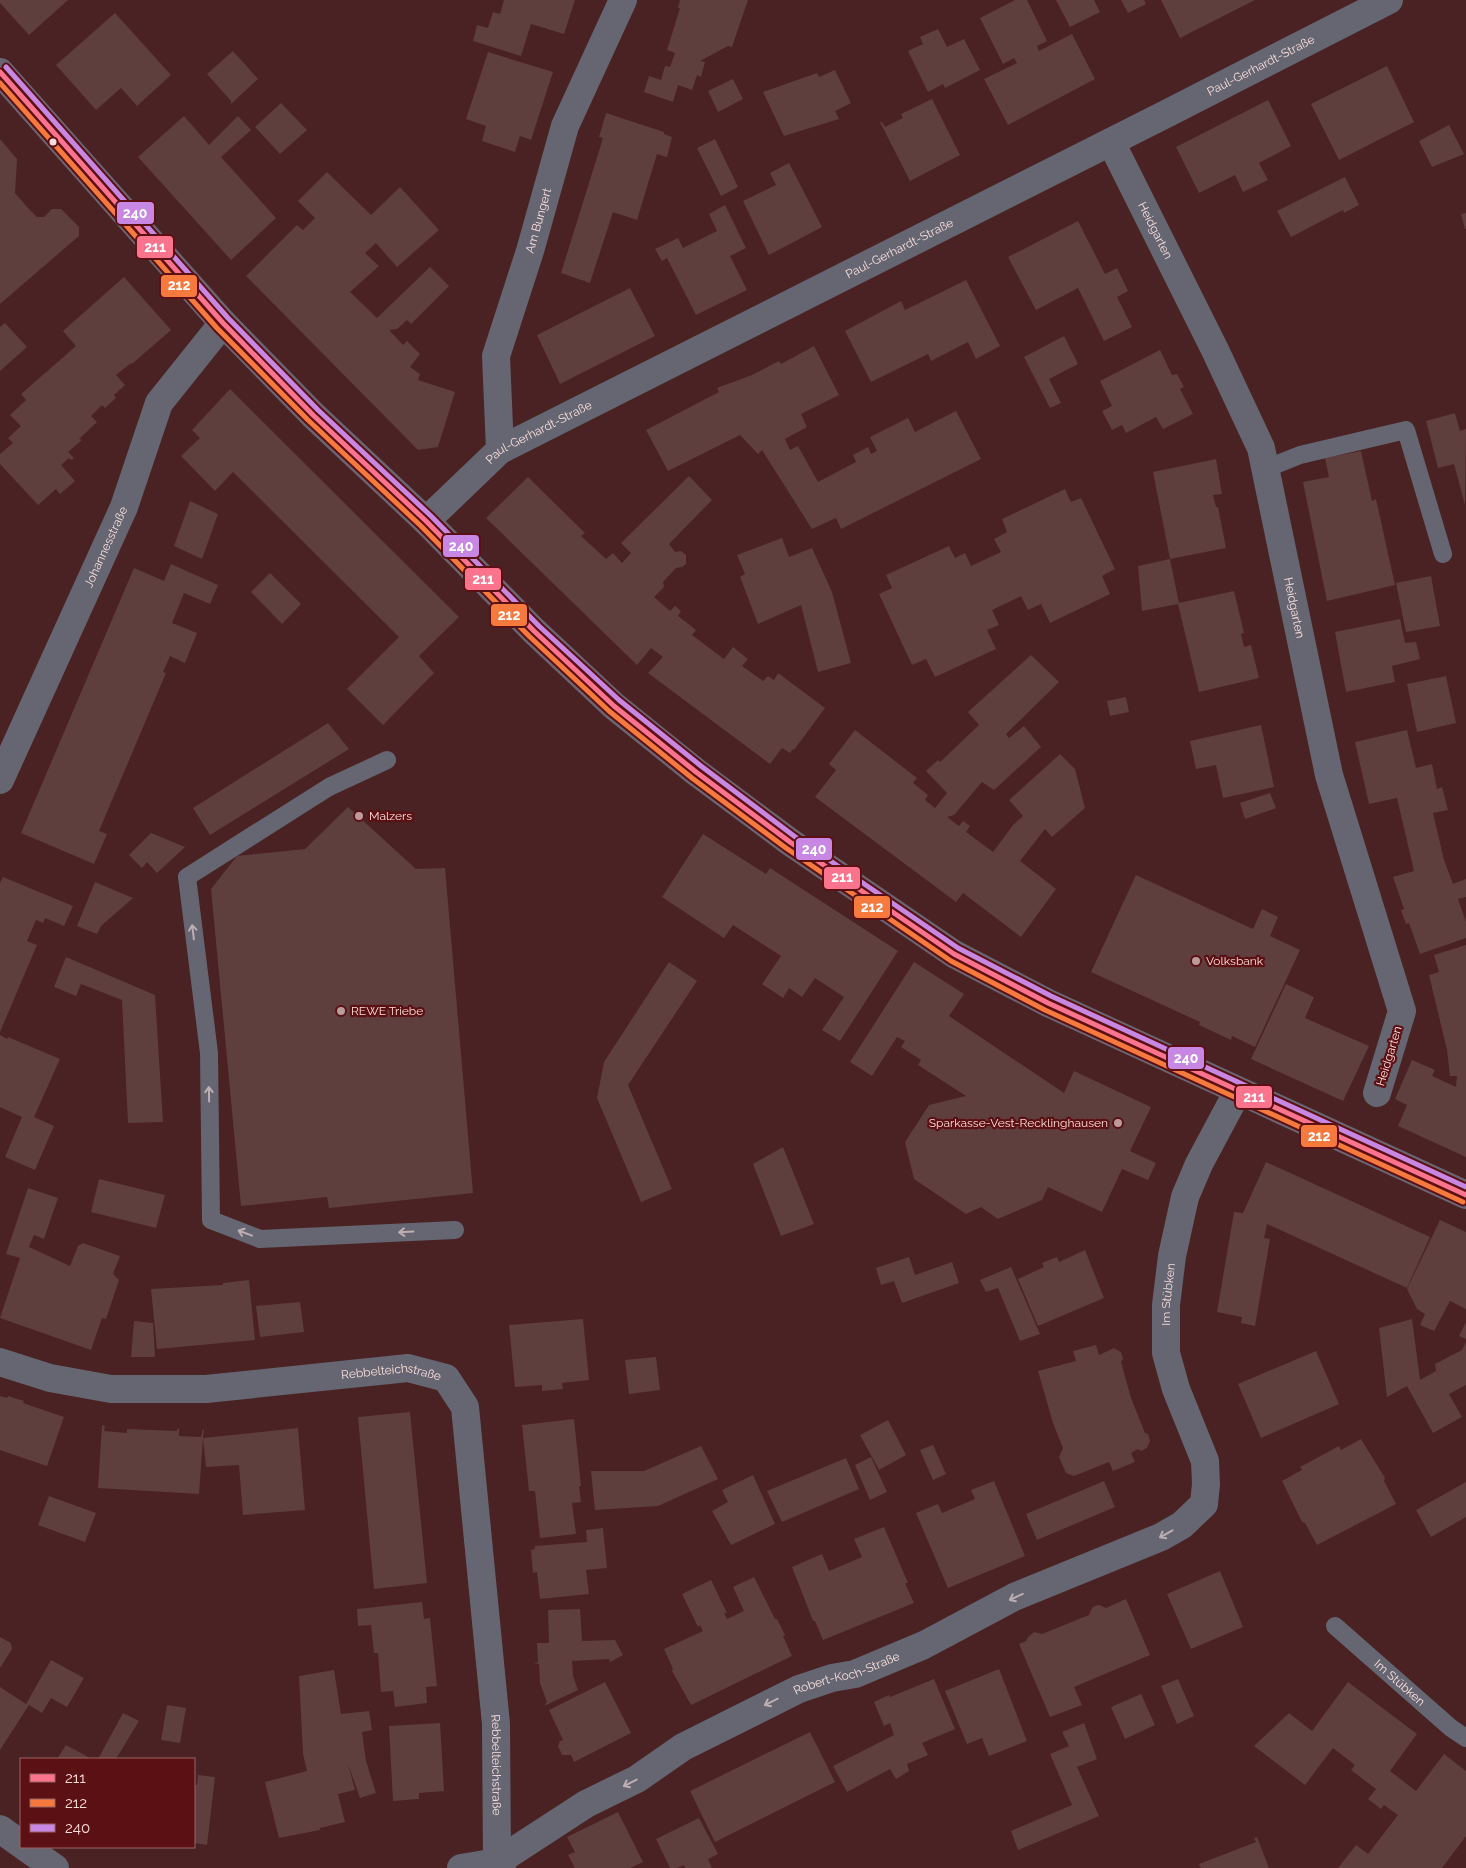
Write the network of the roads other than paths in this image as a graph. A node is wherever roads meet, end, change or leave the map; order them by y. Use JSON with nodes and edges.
{"nodes":[{"id":1,"x":623,"y":0,"type":"edge"},
{"id":2,"x":1389,"y":0,"type":"edge"},
{"id":3,"x":0,"y":72,"type":"edge"},
{"id":4,"x":1110,"y":142,"type":"junction"},
{"id":5,"x":223,"y":323,"type":"junction"},
{"id":6,"x":500,"y":450,"type":"junction"},
{"id":7,"x":1265,"y":469,"type":"junction"},
{"id":8,"x":426,"y":521,"type":"junction"},
{"id":9,"x":1443,"y":554,"type":"dead end"},
{"id":10,"x":386,"y":760,"type":"dead end"},
{"id":11,"x":0,"y":780,"type":"edge"},
{"id":12,"x":1238,"y":1091,"type":"junction"},
{"id":13,"x":1377,"y":1093,"type":"dead end"},
{"id":14,"x":1466,"y":1195,"type":"edge"},
{"id":15,"x":455,"y":1230,"type":"dead end"},
{"id":16,"x":0,"y":1362,"type":"edge"},
{"id":17,"x":1204,"y":1504,"type":"joint"},
{"id":18,"x":1335,"y":1626,"type":"dead end"},
{"id":19,"x":1466,"y":1738,"type":"edge"},
{"id":20,"x":0,"y":1829,"type":"edge"},
{"id":21,"x":20,"y":1843,"type":"edge"},
{"id":22,"x":26,"y":1848,"type":"edge"},
{"id":23,"x":500,"y":1865,"type":"edge"},
{"id":24,"x":55,"y":1868,"type":"edge"},
{"id":25,"x":461,"y":1868,"type":"edge"}],
"edges":[{"from":1,"to":6,"type":"street","name":"Am Bungert"},
{"from":2,"to":4,"type":"street","name":"Paul-Gerhardt-Straße"},
{"from":3,"to":5,"type":"street"},
{"from":4,"to":6,"type":"street","name":"Paul-Gerhardt-Straße"},
{"from":4,"to":7,"type":"street","name":"Heidgarten"},
{"from":5,"to":8,"type":"street"},
{"from":5,"to":11,"type":"street","name":"Johannesstraße"},
{"from":6,"to":8,"type":"street","name":"Paul-Gerhardt-Straße"},
{"from":7,"to":9,"type":"lane"},
{"from":7,"to":13,"type":"street","name":"Heidgarten"},
{"from":8,"to":12,"type":"street"},
{"from":15,"to":10,"type":"lane","one_way":true},
{"from":12,"to":14,"type":"street"},
{"from":12,"to":17,"type":"street","name":"Im Stübken"},
{"from":16,"to":23,"type":"street","name":"Rebbelteichstraße"},
{"from":17,"to":23,"type":"street","name":"Robert-Koch-Straße","one_way":true},
{"from":18,"to":19,"type":"lane","name":"Im Stübken"},
{"from":20,"to":21,"type":"street"},
{"from":22,"to":24,"type":"street"},
{"from":23,"to":25,"type":"street"}]}
